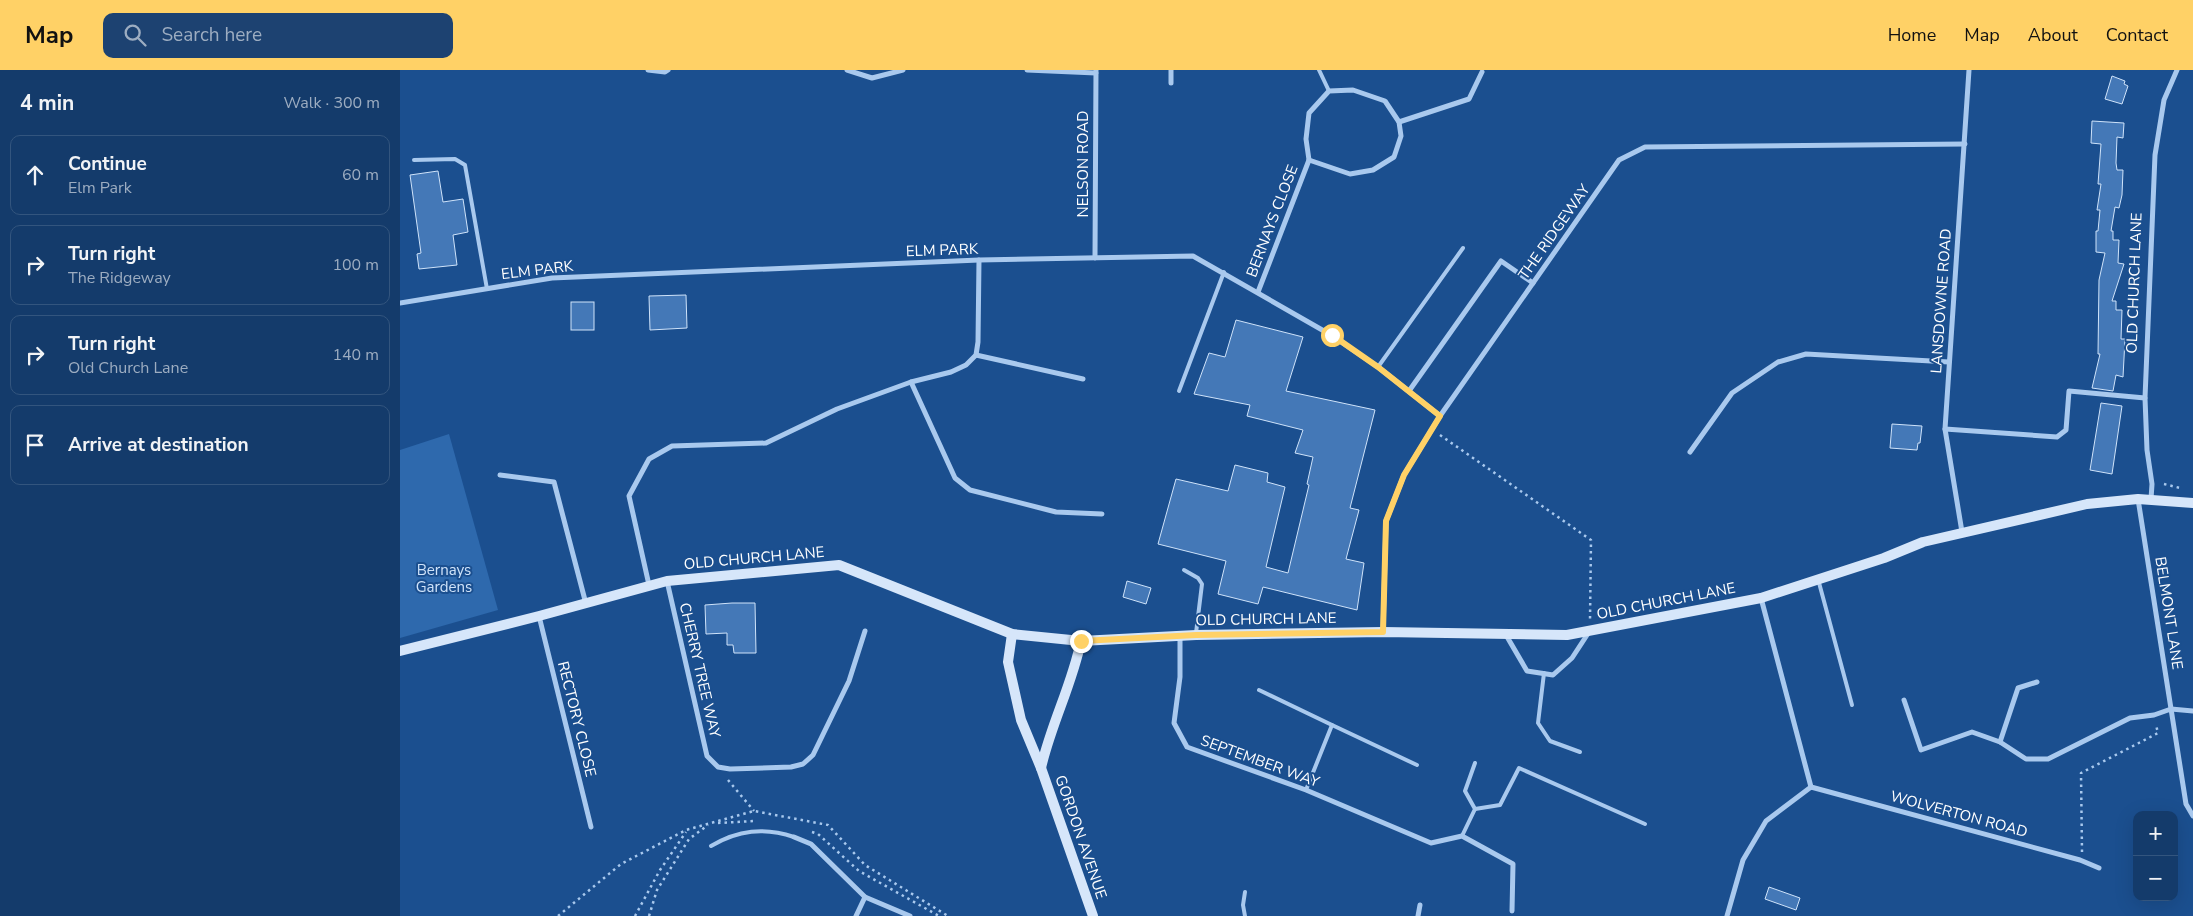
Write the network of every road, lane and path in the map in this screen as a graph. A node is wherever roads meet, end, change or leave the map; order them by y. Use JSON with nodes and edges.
{"nodes":[{"id":1,"x":648,"y":70,"type":"edge"},
{"id":2,"x":668,"y":70,"type":"edge"},
{"id":3,"x":846,"y":70,"type":"edge"},
{"id":4,"x":903,"y":70,"type":"edge"},
{"id":5,"x":1026,"y":70,"type":"edge"},
{"id":6,"x":1171,"y":70,"type":"edge"},
{"id":7,"x":1320,"y":70,"type":"edge"},
{"id":8,"x":1969,"y":70,"type":"edge"},
{"id":9,"x":2176,"y":70,"type":"edge"},
{"id":10,"x":1096,"y":71,"type":"edge"},
{"id":11,"x":1482,"y":72,"type":"dead end"},
{"id":12,"x":1171,"y":83,"type":"dead end"},
{"id":13,"x":1329,"y":91,"type":"junction"},
{"id":14,"x":1399,"y":122,"type":"junction"},
{"id":15,"x":1965,"y":144,"type":"junction"},
{"id":16,"x":414,"y":160,"type":"dead end"},
{"id":17,"x":1309,"y":160,"type":"junction"},
{"id":18,"x":1463,"y":248,"type":"dead end"},
{"id":19,"x":1094,"y":258,"type":"junction"},
{"id":20,"x":979,"y":260,"type":"junction"},
{"id":21,"x":1224,"y":272,"type":"junction"},
{"id":22,"x":1533,"y":283,"type":"junction"},
{"id":23,"x":487,"y":289,"type":"junction"},
{"id":24,"x":1258,"y":292,"type":"junction"},
{"id":25,"x":400,"y":303,"type":"edge"},
{"id":26,"x":976,"y":354,"type":"junction"},
{"id":27,"x":1949,"y":362,"type":"junction"},
{"id":28,"x":1378,"y":367,"type":"junction"},
{"id":29,"x":1083,"y":379,"type":"dead end"},
{"id":30,"x":912,"y":382,"type":"junction"},
{"id":31,"x":1178,"y":391,"type":"dead end"},
{"id":32,"x":1409,"y":391,"type":"junction"},
{"id":33,"x":2145,"y":398,"type":"junction"},
{"id":34,"x":1440,"y":416,"type":"junction"},
{"id":35,"x":1945,"y":429,"type":"junction"},
{"id":36,"x":1432,"y":430,"type":"junction"},
{"id":37,"x":1690,"y":452,"type":"dead end"},
{"id":38,"x":500,"y":476,"type":"dead end"},
{"id":39,"x":2164,"y":484,"type":"dead end"},
{"id":40,"x":2183,"y":488,"type":"dead end"},
{"id":41,"x":2138,"y":499,"type":"junction"},
{"id":42,"x":2151,"y":499,"type":"junction"},
{"id":43,"x":2193,"y":503,"type":"edge"},
{"id":44,"x":1102,"y":514,"type":"dead end"},
{"id":45,"x":1962,"y":532,"type":"junction"},
{"id":46,"x":1184,"y":570,"type":"dead end"},
{"id":47,"x":1818,"y":579,"type":"junction"},
{"id":48,"x":667,"y":581,"type":"junction"},
{"id":49,"x":649,"y":585,"type":"junction"},
{"id":50,"x":1761,"y":598,"type":"junction"},
{"id":51,"x":586,"y":604,"type":"junction"},
{"id":52,"x":539,"y":616,"type":"junction"},
{"id":53,"x":865,"y":631,"type":"dead end"},
{"id":54,"x":1590,"y":631,"type":"junction"},
{"id":55,"x":1383,"y":632,"type":"junction"},
{"id":56,"x":1012,"y":634,"type":"junction"},
{"id":57,"x":1196,"y":635,"type":"junction"},
{"id":58,"x":1506,"y":635,"type":"junction"},
{"id":59,"x":1180,"y":636,"type":"junction"},
{"id":60,"x":1081,"y":641,"type":"junction"},
{"id":61,"x":400,"y":651,"type":"edge"},
{"id":62,"x":1544,"y":673,"type":"junction"},
{"id":63,"x":2038,"y":682,"type":"dead end"},
{"id":64,"x":1259,"y":690,"type":"dead end"},
{"id":65,"x":1904,"y":700,"type":"dead end"},
{"id":66,"x":1852,"y":705,"type":"dead end"},
{"id":67,"x":2171,"y":709,"type":"junction"},
{"id":68,"x":2193,"y":711,"type":"edge"},
{"id":69,"x":2156,"y":723,"type":"dead end"},
{"id":70,"x":1332,"y":725,"type":"junction"},
{"id":71,"x":2000,"y":742,"type":"junction"},
{"id":72,"x":1580,"y":752,"type":"dead end"},
{"id":73,"x":1475,"y":763,"type":"dead end"},
{"id":74,"x":1417,"y":765,"type":"dead end"},
{"id":75,"x":718,"y":767,"type":"junction"},
{"id":76,"x":1042,"y":768,"type":"junction"},
{"id":77,"x":1811,"y":787,"type":"junction"},
{"id":78,"x":1306,"y":790,"type":"junction"},
{"id":79,"x":1475,"y":809,"type":"junction"},
{"id":80,"x":754,"y":811,"type":"junction"},
{"id":81,"x":2193,"y":816,"type":"edge"},
{"id":82,"x":761,"y":822,"type":"dead end"},
{"id":83,"x":710,"y":824,"type":"junction"},
{"id":84,"x":1645,"y":824,"type":"dead end"},
{"id":85,"x":591,"y":827,"type":"dead end"},
{"id":86,"x":686,"y":830,"type":"junction"},
{"id":87,"x":810,"y":832,"type":"dead end"},
{"id":88,"x":1462,"y":836,"type":"junction"},
{"id":89,"x":794,"y":837,"type":"joint"},
{"id":90,"x":711,"y":846,"type":"dead end"},
{"id":91,"x":2080,"y":860,"type":"junction"},
{"id":92,"x":2099,"y":868,"type":"dead end"},
{"id":93,"x":1245,"y":892,"type":"dead end"},
{"id":94,"x":865,"y":898,"type":"junction"},
{"id":95,"x":1420,"y":905,"type":"dead end"},
{"id":96,"x":1512,"y":911,"type":"dead end"},
{"id":97,"x":558,"y":916,"type":"edge"},
{"id":98,"x":635,"y":916,"type":"edge"},
{"id":99,"x":649,"y":916,"type":"edge"},
{"id":100,"x":856,"y":916,"type":"edge"},
{"id":101,"x":910,"y":916,"type":"edge"},
{"id":102,"x":939,"y":916,"type":"edge"},
{"id":103,"x":948,"y":916,"type":"edge"},
{"id":104,"x":1093,"y":916,"type":"edge"},
{"id":105,"x":1245,"y":916,"type":"edge"},
{"id":106,"x":1418,"y":916,"type":"edge"},
{"id":107,"x":1727,"y":916,"type":"edge"}],
"edges":[{"from":1,"to":2,"type":"street"},
{"from":3,"to":4,"type":"street"},
{"from":5,"to":10,"type":"street"},
{"from":6,"to":12,"type":"street"},
{"from":7,"to":13,"type":"lane"},
{"from":8,"to":15,"type":"street","name":"LANSDOWNE ROAD"},
{"from":9,"to":33,"type":"street","name":"OLD CHURCH LANE"},
{"from":10,"to":19,"type":"street","name":"NELSON ROAD"},
{"from":11,"to":14,"type":"street"},
{"from":13,"to":14,"type":"street"},
{"from":13,"to":17,"type":"street"},
{"from":14,"to":17,"type":"street"},
{"from":15,"to":22,"type":"street","name":"THE RIDGEWAY"},
{"from":15,"to":27,"type":"street","name":"LANSDOWNE ROAD"},
{"from":16,"to":23,"type":"lane"},
{"from":17,"to":24,"type":"street","name":"BERNAYS CLOSE"},
{"from":18,"to":28,"type":"lane"},
{"from":19,"to":20,"type":"street","name":"ELM PARK"},
{"from":19,"to":21,"type":"street","name":"ELM PARK"},
{"from":20,"to":23,"type":"street","name":"ELM PARK"},
{"from":20,"to":26,"type":"street"},
{"from":21,"to":24,"type":"street","name":"ELM PARK"},
{"from":21,"to":31,"type":"lane"},
{"from":22,"to":32,"type":"street"},
{"from":22,"to":34,"type":"street","name":"THE RIDGEWAY"},
{"from":23,"to":25,"type":"street","name":"ELM PARK"},
{"from":24,"to":28,"type":"street","name":"ELM PARK"},
{"from":26,"to":29,"type":"street"},
{"from":26,"to":30,"type":"street"},
{"from":27,"to":35,"type":"street","name":"LANSDOWNE ROAD"},
{"from":27,"to":37,"type":"street"},
{"from":28,"to":32,"type":"street","name":"ELM PARK"},
{"from":30,"to":44,"type":"street"},
{"from":30,"to":49,"type":"street"},
{"from":32,"to":34,"type":"street","name":"ELM PARK"},
{"from":33,"to":35,"type":"street"},
{"from":33,"to":42,"type":"street","name":"OLD CHURCH LANE"},
{"from":34,"to":36,"type":"street","name":"THE RIDGEWAY"},
{"from":35,"to":45,"type":"street","name":"LANSDOWNE ROAD"},
{"from":36,"to":54,"type":"path"},
{"from":36,"to":55,"type":"street","name":"THE RIDGEWAY"},
{"from":38,"to":51,"type":"street"},
{"from":39,"to":40,"type":"path"},
{"from":41,"to":42,"type":"street","name":"OLD CHURCH LANE"},
{"from":41,"to":45,"type":"street","name":"OLD CHURCH LANE"},
{"from":41,"to":67,"type":"street","name":"BELMONT LANE"},
{"from":42,"to":43,"type":"street","name":"OLD CHURCH LANE"},
{"from":45,"to":47,"type":"street","name":"OLD CHURCH LANE"},
{"from":46,"to":57,"type":"lane"},
{"from":47,"to":50,"type":"street","name":"OLD CHURCH LANE"},
{"from":47,"to":66,"type":"lane"},
{"from":48,"to":49,"type":"street","name":"OLD CHURCH LANE"},
{"from":48,"to":56,"type":"street","name":"OLD CHURCH LANE"},
{"from":48,"to":75,"type":"street","name":"CHERRY TREE WAY"},
{"from":49,"to":51,"type":"street","name":"OLD CHURCH LANE"},
{"from":50,"to":54,"type":"street","name":"OLD CHURCH LANE"},
{"from":50,"to":77,"type":"street"},
{"from":51,"to":52,"type":"street","name":"OLD CHURCH LANE"},
{"from":52,"to":61,"type":"street","name":"OLD CHURCH LANE"},
{"from":52,"to":85,"type":"street","name":"RECTORY CLOSE"},
{"from":53,"to":75,"type":"street"},
{"from":54,"to":58,"type":"street","name":"OLD CHURCH LANE"},
{"from":54,"to":62,"type":"street"},
{"from":55,"to":57,"type":"street","name":"OLD CHURCH LANE"},
{"from":55,"to":58,"type":"street","name":"OLD CHURCH LANE"},
{"from":56,"to":60,"type":"street","name":"OLD CHURCH LANE"},
{"from":56,"to":76,"type":"street","name":"GORDON AVENUE"},
{"from":57,"to":59,"type":"street","name":"OLD CHURCH LANE"},
{"from":58,"to":62,"type":"street"},
{"from":59,"to":60,"type":"street","name":"OLD CHURCH LANE"},
{"from":59,"to":78,"type":"street","name":"SEPTEMBER WAY"},
{"from":60,"to":76,"type":"street","name":"GORDON AVENUE"},
{"from":62,"to":72,"type":"lane"},
{"from":63,"to":71,"type":"street"},
{"from":64,"to":70,"type":"lane"},
{"from":65,"to":71,"type":"street"},
{"from":67,"to":68,"type":"street"},
{"from":67,"to":71,"type":"street"},
{"from":67,"to":81,"type":"street","name":"BELMONT LANE"},
{"from":69,"to":91,"type":"path"},
{"from":70,"to":74,"type":"lane"},
{"from":70,"to":78,"type":"lane"},
{"from":73,"to":79,"type":"lane"},
{"from":75,"to":80,"type":"path"},
{"from":76,"to":104,"type":"street","name":"GORDON AVENUE"},
{"from":77,"to":91,"type":"street","name":"WOLVERTON ROAD"},
{"from":77,"to":107,"type":"street"},
{"from":78,"to":88,"type":"street","name":"SEPTEMBER WAY"},
{"from":79,"to":84,"type":"lane"},
{"from":79,"to":88,"type":"lane"},
{"from":80,"to":83,"type":"path"},
{"from":80,"to":103,"type":"path"},
{"from":82,"to":83,"type":"path"},
{"from":83,"to":86,"type":"path"},
{"from":83,"to":99,"type":"path"},
{"from":86,"to":97,"type":"path"},
{"from":86,"to":98,"type":"path"},
{"from":87,"to":102,"type":"path"},
{"from":88,"to":96,"type":"street"},
{"from":89,"to":90,"type":"lane"},
{"from":89,"to":94,"type":"street"},
{"from":91,"to":92,"type":"street","name":"WOLVERTON ROAD"},
{"from":93,"to":105,"type":"lane"},
{"from":94,"to":100,"type":"street"},
{"from":94,"to":101,"type":"street"},
{"from":95,"to":106,"type":"street"}]}
